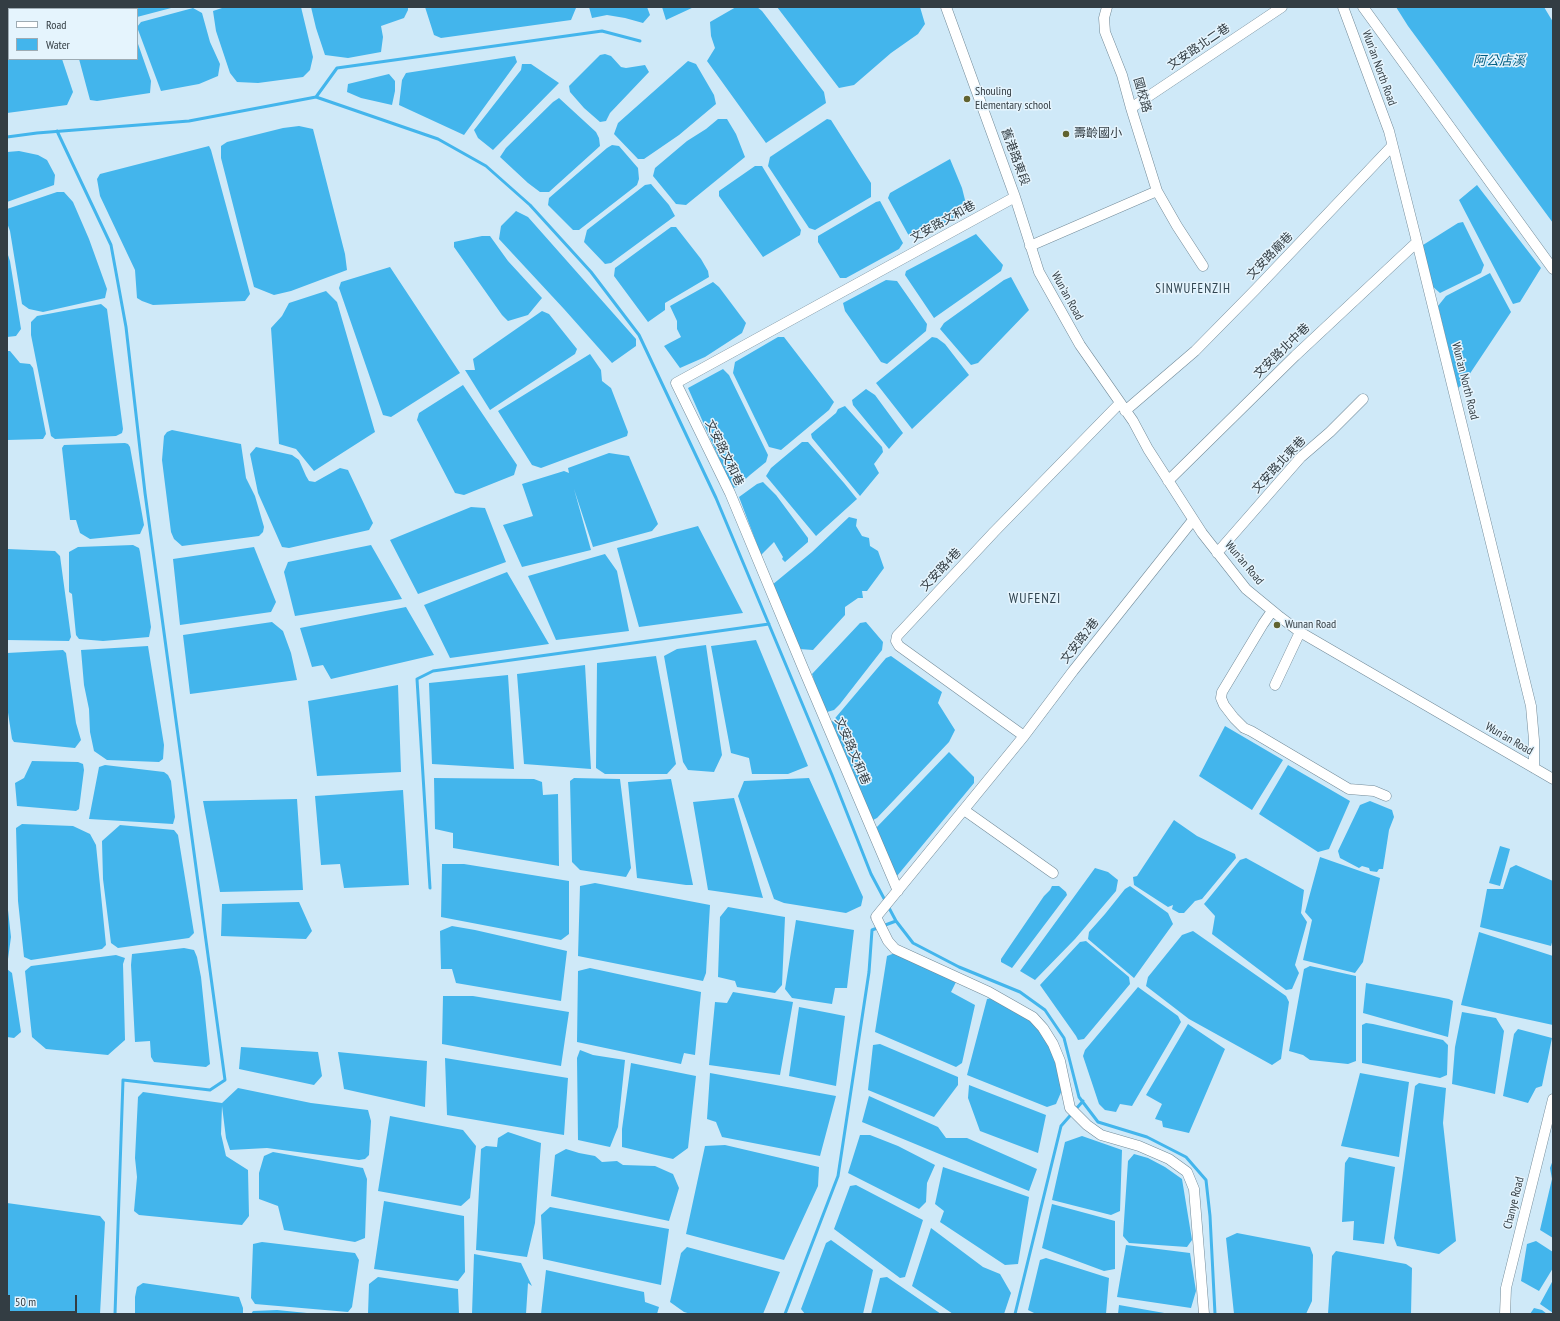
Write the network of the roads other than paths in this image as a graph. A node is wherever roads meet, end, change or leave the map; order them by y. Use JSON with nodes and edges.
{"nodes":[{"id":1,"x":946,"y":7,"type":"edge"},
{"id":2,"x":1107,"y":7,"type":"edge"},
{"id":3,"x":1282,"y":7,"type":"edge"},
{"id":4,"x":1343,"y":7,"type":"edge"},
{"id":5,"x":1362,"y":7,"type":"edge"},
{"id":6,"x":1131,"y":108,"type":"junction"},
{"id":7,"x":1392,"y":146,"type":"junction"},
{"id":8,"x":1157,"y":191,"type":"junction"},
{"id":9,"x":1015,"y":197,"type":"junction"},
{"id":10,"x":1417,"y":242,"type":"junction"},
{"id":11,"x":1030,"y":246,"type":"junction"},
{"id":12,"x":1203,"y":266,"type":"dead end"},
{"id":13,"x":1553,"y":269,"type":"edge"},
{"id":14,"x":1039,"y":272,"type":"joint"},
{"id":15,"x":1363,"y":399,"type":"dead end"},
{"id":16,"x":1123,"y":407,"type":"junction"},
{"id":17,"x":1168,"y":481,"type":"junction"},
{"id":18,"x":1193,"y":520,"type":"junction"},
{"id":19,"x":1217,"y":553,"type":"junction"},
{"id":20,"x":1272,"y":611,"type":"junction"},
{"id":21,"x":1300,"y":632,"type":"junction"},
{"id":22,"x":1275,"y":685,"type":"dead end"},
{"id":23,"x":1024,"y":736,"type":"junction"},
{"id":24,"x":1534,"y":768,"type":"junction"},
{"id":25,"x":1553,"y":779,"type":"edge"},
{"id":26,"x":1386,"y":796,"type":"dead end"},
{"id":27,"x":964,"y":810,"type":"junction"},
{"id":28,"x":1053,"y":873,"type":"dead end"},
{"id":29,"x":896,"y":894,"type":"junction"},
{"id":30,"x":1553,"y":1099,"type":"edge"},
{"id":31,"x":1204,"y":1314,"type":"edge"},
{"id":32,"x":1505,"y":1314,"type":"edge"}],
"edges":[{"from":1,"to":9,"type":"street","name":"舊港路東段"},
{"from":2,"to":6,"type":"street","name":"國校路"},
{"from":3,"to":6,"type":"street","name":"文安路北二巷"},
{"from":4,"to":7,"type":"street","name":"Wun'an North Road"},
{"from":5,"to":13,"type":"street"},
{"from":6,"to":8,"type":"street","name":"國校路"},
{"from":7,"to":10,"type":"street","name":"Wun'an North Road"},
{"from":7,"to":16,"type":"street","name":"文安路廟巷"},
{"from":8,"to":11,"type":"street"},
{"from":8,"to":12,"type":"street","name":"國校路"},
{"from":9,"to":11,"type":"street","name":"舊港路東段"},
{"from":9,"to":29,"type":"street","name":"文安路文和巷"},
{"from":10,"to":17,"type":"street","name":"文安路北中巷"},
{"from":10,"to":24,"type":"street","name":"Wun'an North Road"},
{"from":11,"to":14,"type":"street","name":"舊港路東段"},
{"from":14,"to":16,"type":"street","name":"Wun'an Road"},
{"from":15,"to":19,"type":"street","name":"文安路北東巷"},
{"from":16,"to":17,"type":"street","name":"Wun'an Road"},
{"from":16,"to":23,"type":"street","name":"文安路4巷"},
{"from":17,"to":18,"type":"street","name":"Wun'an Road"},
{"from":18,"to":19,"type":"street","name":"Wun'an Road"},
{"from":18,"to":23,"type":"street","name":"文安路2巷"},
{"from":19,"to":20,"type":"street","name":"Wun'an Road"},
{"from":20,"to":21,"type":"street","name":"Wun'an Road"},
{"from":20,"to":26,"type":"street"},
{"from":21,"to":22,"type":"street"},
{"from":21,"to":24,"type":"street","name":"Wun'an Road"},
{"from":23,"to":27,"type":"street","name":"文安路2巷"},
{"from":24,"to":25,"type":"street","name":"Wun'an Road"},
{"from":27,"to":28,"type":"street"},
{"from":27,"to":29,"type":"street","name":"文安路2巷"},
{"from":29,"to":31,"type":"street","name":"文安路2巷"},
{"from":30,"to":32,"type":"street","name":"Chanye Road"}]}
